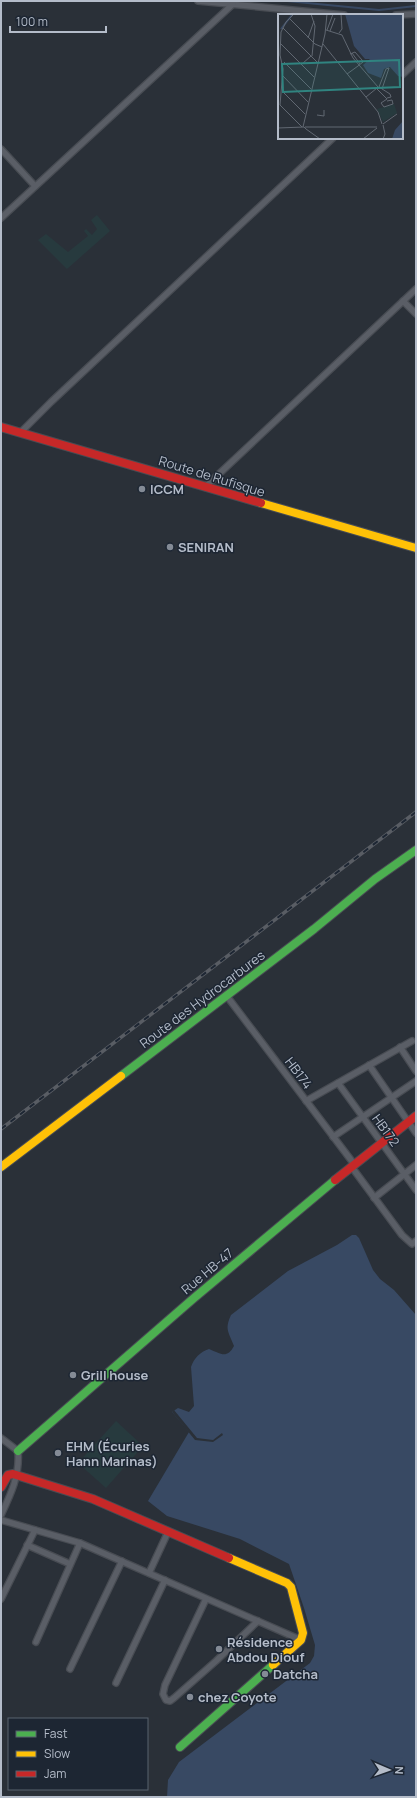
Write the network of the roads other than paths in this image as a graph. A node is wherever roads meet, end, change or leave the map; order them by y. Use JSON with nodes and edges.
{"nodes":[{"id":1,"x":198,"y":1,"type":"edge"},
{"id":2,"x":233,"y":4,"type":"junction"},
{"id":3,"x":334,"y":14,"type":"edge"},
{"id":4,"x":416,"y":14,"type":"edge"},
{"id":5,"x":403,"y":15,"type":"edge"},
{"id":6,"x":416,"y":62,"type":"edge"},
{"id":7,"x":403,"y":74,"type":"edge"},
{"id":8,"x":332,"y":139,"type":"edge"},
{"id":9,"x":1,"y":149,"type":"edge"},
{"id":10,"x":35,"y":186,"type":"junction"},
{"id":11,"x":1,"y":218,"type":"edge"},
{"id":12,"x":416,"y":289,"type":"edge"},
{"id":13,"x":403,"y":301,"type":"junction"},
{"id":14,"x":416,"y":314,"type":"edge"},
{"id":15,"x":1,"y":427,"type":"edge"},
{"id":16,"x":21,"y":432,"type":"junction"},
{"id":17,"x":205,"y":487,"type":"junction"},
{"id":18,"x":416,"y":548,"type":"edge"},
{"id":19,"x":416,"y":850,"type":"edge"},
{"id":20,"x":226,"y":995,"type":"junction"},
{"id":21,"x":412,"y":1041,"type":"dead end"},
{"id":22,"x":400,"y":1048,"type":"junction"},
{"id":23,"x":369,"y":1065,"type":"junction"},
{"id":24,"x":416,"y":1071,"type":"edge"},
{"id":25,"x":416,"y":1081,"type":"edge"},
{"id":26,"x":338,"y":1083,"type":"junction"},
{"id":27,"x":392,"y":1097,"type":"junction"},
{"id":28,"x":306,"y":1101,"type":"junction"},
{"id":29,"x":416,"y":1116,"type":"edge"},
{"id":30,"x":363,"y":1117,"type":"junction"},
{"id":31,"x":408,"y":1122,"type":"junction"},
{"id":32,"x":416,"y":1132,"type":"edge"},
{"id":33,"x":333,"y":1137,"type":"junction"},
{"id":34,"x":381,"y":1142,"type":"junction"},
{"id":35,"x":352,"y":1165,"type":"junction"},
{"id":36,"x":416,"y":1165,"type":"edge"},
{"id":37,"x":1,"y":1167,"type":"edge"},
{"id":38,"x":404,"y":1174,"type":"junction"},
{"id":39,"x":416,"y":1190,"type":"edge"},
{"id":40,"x":374,"y":1198,"type":"junction"},
{"id":41,"x":414,"y":1242,"type":"edge"},
{"id":42,"x":1,"y":1438,"type":"edge"},
{"id":43,"x":18,"y":1451,"type":"junction"},
{"id":44,"x":17,"y":1475,"type":"junction"},
{"id":45,"x":1,"y":1487,"type":"edge"},
{"id":46,"x":1,"y":1515,"type":"edge"},
{"id":47,"x":1,"y":1520,"type":"edge"},
{"id":48,"x":34,"y":1530,"type":"junction"},
{"id":49,"x":168,"y":1532,"type":"junction"},
{"id":50,"x":80,"y":1543,"type":"junction"},
{"id":51,"x":27,"y":1545,"type":"junction"},
{"id":52,"x":122,"y":1561,"type":"junction"},
{"id":53,"x":70,"y":1564,"type":"junction"},
{"id":54,"x":149,"y":1573,"type":"junction"},
{"id":55,"x":165,"y":1580,"type":"junction"},
{"id":56,"x":1,"y":1598,"type":"edge"},
{"id":57,"x":206,"y":1599,"type":"junction"},
{"id":58,"x":258,"y":1621,"type":"junction"},
{"id":59,"x":301,"y":1640,"type":"junction"},
{"id":60,"x":36,"y":1642,"type":"dead end"},
{"id":61,"x":70,"y":1669,"type":"dead end"},
{"id":62,"x":116,"y":1683,"type":"dead end"},
{"id":63,"x":180,"y":1747,"type":"dead end"}],
"edges":[{"from":1,"to":2,"type":"street"},
{"from":2,"to":3,"type":"street"},
{"from":2,"to":10,"type":"street"},
{"from":4,"to":5,"type":"street"},
{"from":6,"to":7,"type":"street"},
{"from":8,"to":16,"type":"street"},
{"from":9,"to":10,"type":"street"},
{"from":10,"to":11,"type":"street"},
{"from":12,"to":13,"type":"street"},
{"from":13,"to":14,"type":"street"},
{"from":13,"to":17,"type":"street"},
{"from":15,"to":16,"type":"street","name":"Route de Rufisque"},
{"from":16,"to":17,"type":"street","name":"Route de Rufisque"},
{"from":17,"to":18,"type":"street","name":"Route de Rufisque"},
{"from":19,"to":20,"type":"street","name":"Route des Hydrocarbures"},
{"from":20,"to":28,"type":"street","name":"HB174"},
{"from":20,"to":37,"type":"street","name":"Route des Hydrocarbures"},
{"from":21,"to":22,"type":"street"},
{"from":22,"to":23,"type":"street"},
{"from":22,"to":24,"type":"street"},
{"from":23,"to":26,"type":"street"},
{"from":23,"to":27,"type":"street"},
{"from":25,"to":27,"type":"street"},
{"from":26,"to":28,"type":"street"},
{"from":26,"to":30,"type":"street","name":"HB172"},
{"from":27,"to":30,"type":"street"},
{"from":27,"to":31,"type":"street"},
{"from":28,"to":33,"type":"street","name":"HB174"},
{"from":29,"to":31,"type":"street","name":"Rue HB-47"},
{"from":30,"to":33,"type":"street"},
{"from":30,"to":34,"type":"street","name":"HB172"},
{"from":31,"to":32,"type":"street"},
{"from":31,"to":34,"type":"street","name":"Rue HB-47"},
{"from":33,"to":35,"type":"street","name":"HB174"},
{"from":34,"to":35,"type":"street","name":"Rue HB-47"},
{"from":34,"to":38,"type":"street","name":"HB172"},
{"from":35,"to":40,"type":"street","name":"HB174"},
{"from":35,"to":43,"type":"street","name":"Rue HB-47"},
{"from":36,"to":38,"type":"street"},
{"from":38,"to":39,"type":"street","name":"HB172"},
{"from":38,"to":40,"type":"street"},
{"from":40,"to":41,"type":"street","name":"HB174"},
{"from":42,"to":43,"type":"street"},
{"from":43,"to":44,"type":"street"},
{"from":44,"to":45,"type":"street"},
{"from":44,"to":46,"type":"street"},
{"from":44,"to":49,"type":"street"},
{"from":47,"to":48,"type":"street"},
{"from":48,"to":50,"type":"street"},
{"from":48,"to":51,"type":"street"},
{"from":49,"to":54,"type":"street"},
{"from":49,"to":59,"type":"street"},
{"from":50,"to":52,"type":"street"},
{"from":50,"to":53,"type":"street"},
{"from":51,"to":53,"type":"street"},
{"from":51,"to":56,"type":"street"},
{"from":52,"to":54,"type":"street"},
{"from":52,"to":61,"type":"street"},
{"from":53,"to":60,"type":"street"},
{"from":54,"to":55,"type":"street"},
{"from":55,"to":57,"type":"street"},
{"from":55,"to":62,"type":"street"},
{"from":57,"to":58,"type":"street"},
{"from":57,"to":58,"type":"street"},
{"from":58,"to":59,"type":"street"},
{"from":59,"to":63,"type":"street"}]}
